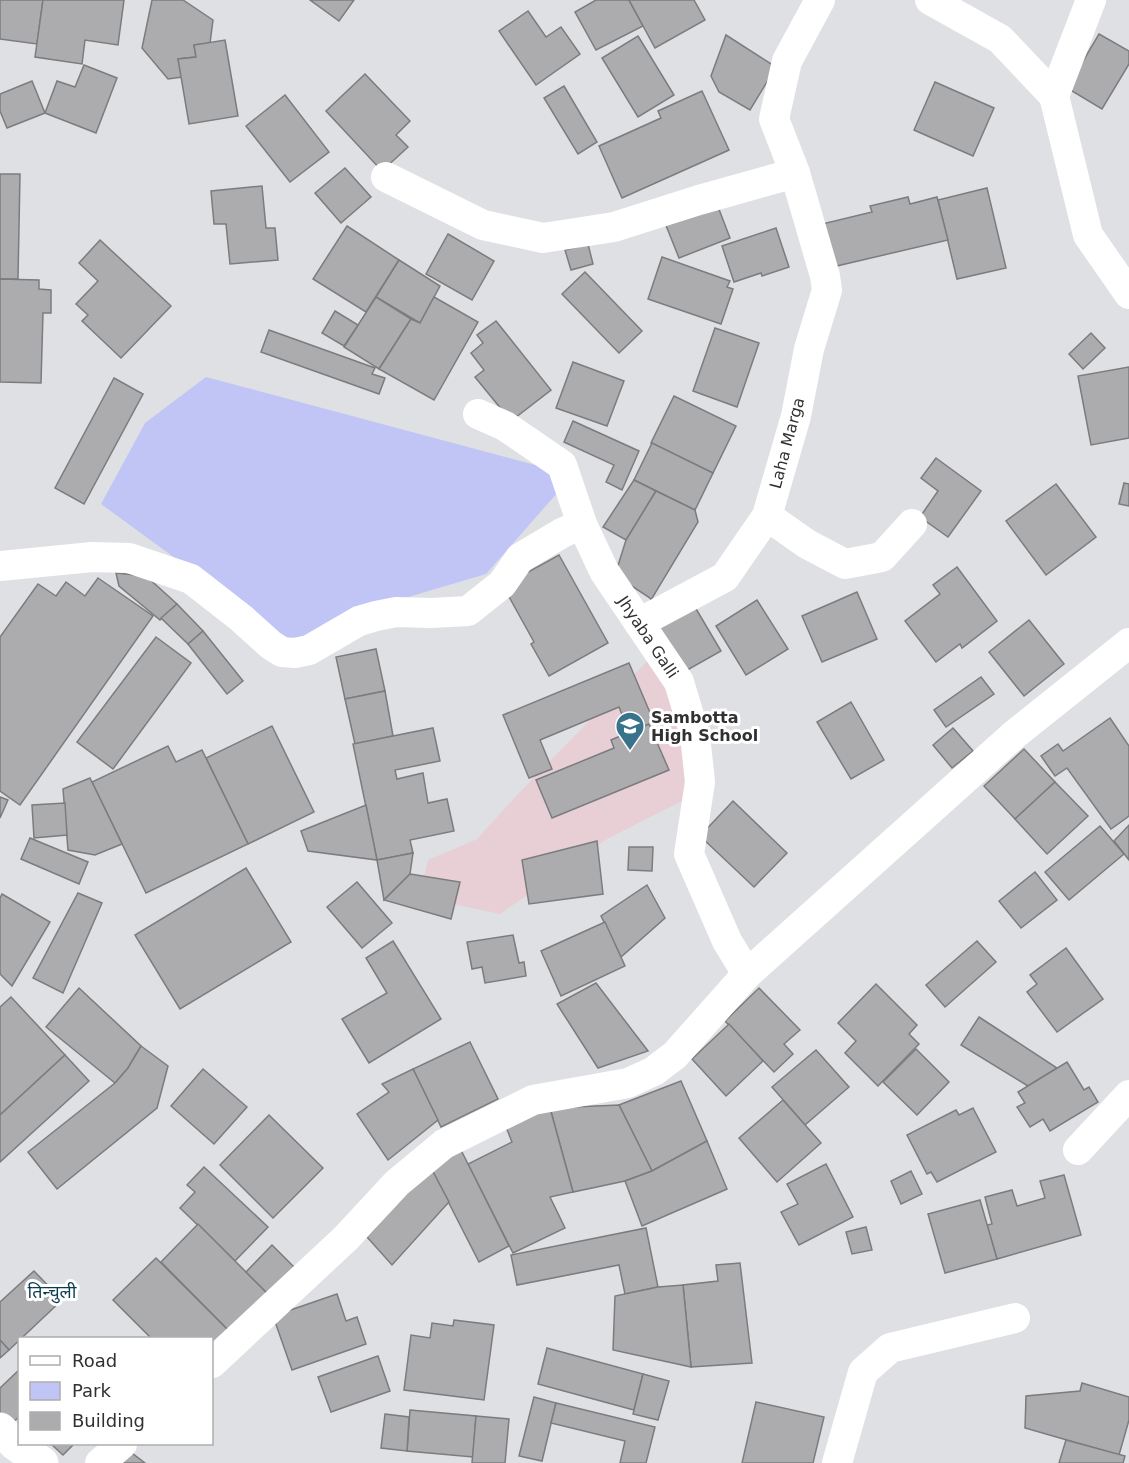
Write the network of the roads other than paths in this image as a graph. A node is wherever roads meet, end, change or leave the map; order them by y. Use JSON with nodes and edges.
{"nodes":[{"id":1,"x":820,"y":0,"type":"edge"},
{"id":2,"x":930,"y":0,"type":"edge"},
{"id":3,"x":1091,"y":0,"type":"edge"},
{"id":4,"x":1054,"y":96,"type":"junction"},
{"id":5,"x":795,"y":173,"type":"junction"},
{"id":6,"x":386,"y":177,"type":"dead end"},
{"id":7,"x":1129,"y":294,"type":"edge"},
{"id":8,"x":478,"y":414,"type":"dead end"},
{"id":9,"x":767,"y":516,"type":"junction"},
{"id":10,"x":582,"y":524,"type":"junction"},
{"id":11,"x":912,"y":524,"type":"dead end"},
{"id":12,"x":0,"y":566,"type":"edge"},
{"id":13,"x":639,"y":623,"type":"junction"},
{"id":14,"x":1129,"y":644,"type":"edge"},
{"id":15,"x":747,"y":974,"type":"junction"},
{"id":16,"x":1129,"y":1095,"type":"edge"},
{"id":17,"x":1078,"y":1150,"type":"dead end"},
{"id":18,"x":1015,"y":1318,"type":"dead end"},
{"id":19,"x":213,"y":1362,"type":"edge"},
{"id":20,"x":0,"y":1429,"type":"edge"},
{"id":21,"x":120,"y":1445,"type":"edge"},
{"id":22,"x":42,"y":1463,"type":"edge"},
{"id":23,"x":100,"y":1463,"type":"edge"},
{"id":24,"x":837,"y":1463,"type":"edge"}],
"edges":[{"from":1,"to":5,"type":"street"},
{"from":2,"to":4,"type":"street"},
{"from":3,"to":4,"type":"street"},
{"from":4,"to":7,"type":"street"},
{"from":5,"to":6,"type":"street"},
{"from":5,"to":9,"type":"street","name":"Laha Marga"},
{"from":8,"to":10,"type":"street","name":"Jhyaba Galli"},
{"from":9,"to":11,"type":"street"},
{"from":9,"to":13,"type":"street","name":"Laha Marga"},
{"from":10,"to":12,"type":"street"},
{"from":10,"to":13,"type":"street","name":"Jhyaba Galli"},
{"from":13,"to":15,"type":"street","name":"Jhyaba Galli"},
{"from":14,"to":15,"type":"street"},
{"from":15,"to":19,"type":"street"},
{"from":16,"to":17,"type":"street"},
{"from":18,"to":24,"type":"street"},
{"from":20,"to":22,"type":"main road"},
{"from":21,"to":23,"type":"street"}]}
